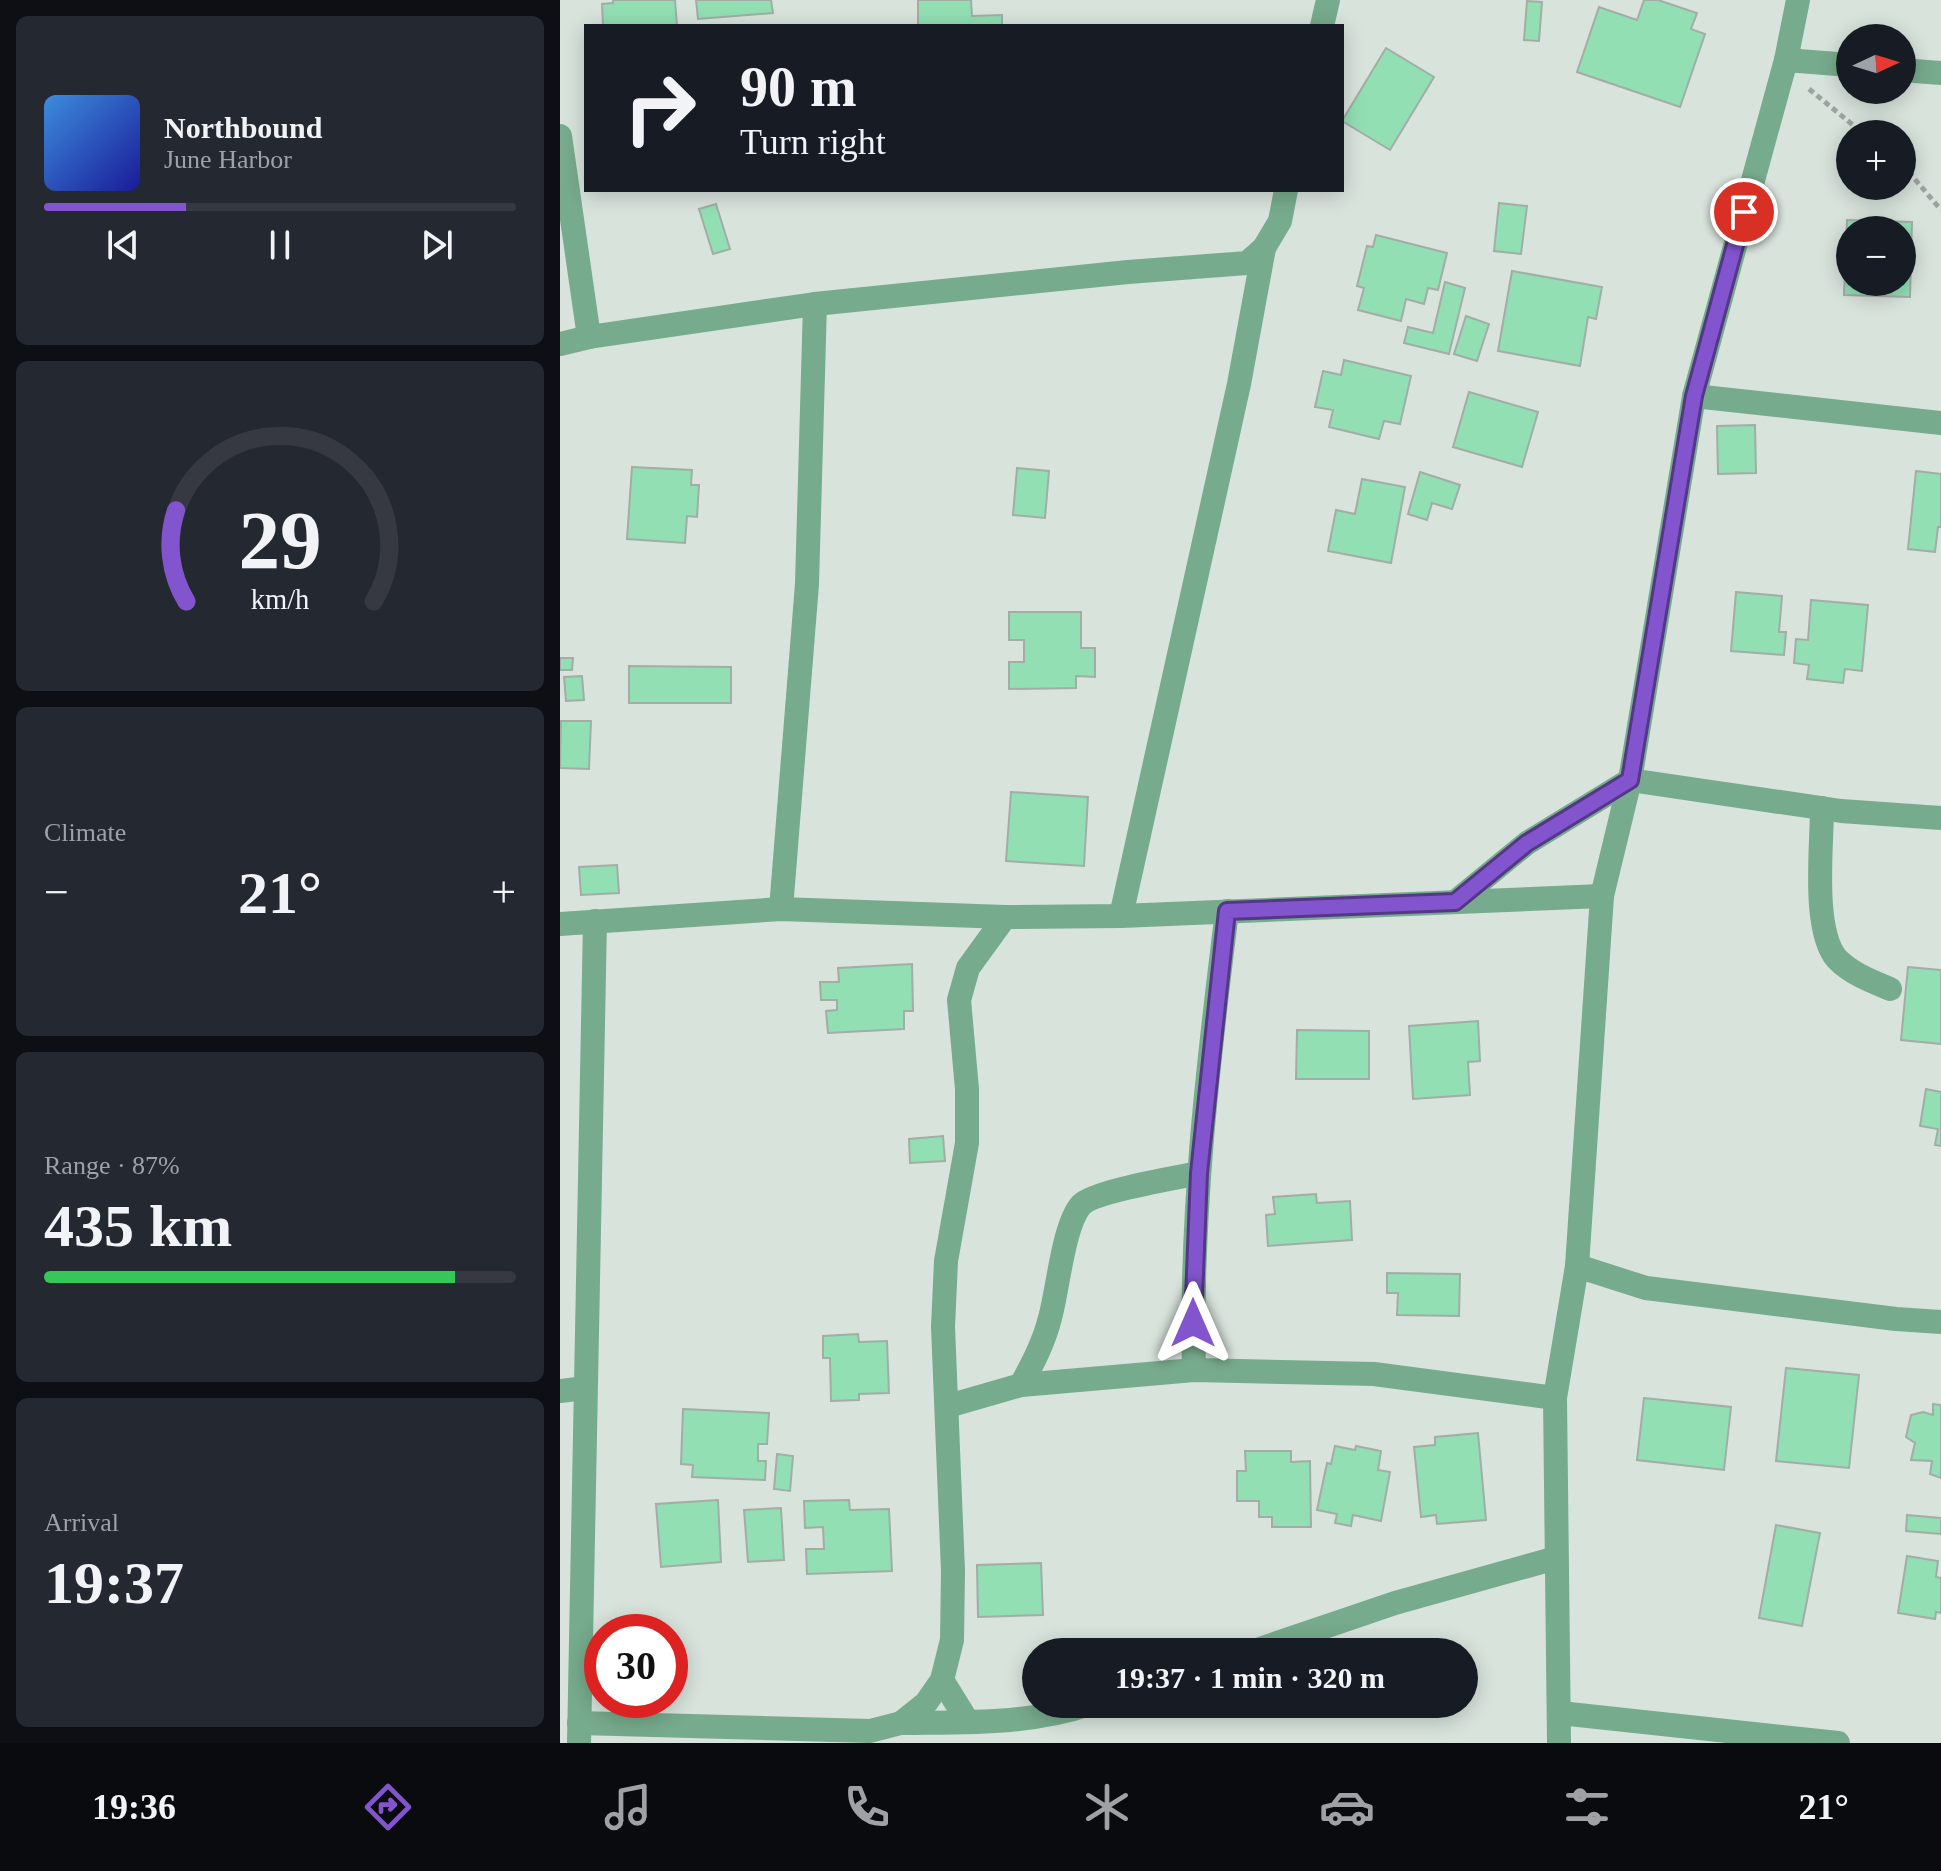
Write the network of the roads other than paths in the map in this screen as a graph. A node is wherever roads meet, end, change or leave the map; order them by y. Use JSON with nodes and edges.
{"nodes":[{"id":1,"x":1328,"y":0,"type":"edge"},
{"id":2,"x":1798,"y":0,"type":"edge"},
{"id":3,"x":1322,"y":24,"type":"edge"},
{"id":4,"x":1786,"y":60,"type":"junction"},
{"id":5,"x":1836,"y":64,"type":"edge"},
{"id":6,"x":1916,"y":71,"type":"edge"},
{"id":7,"x":1941,"y":73,"type":"edge"},
{"id":8,"x":560,"y":136,"type":"edge"},
{"id":9,"x":1286,"y":192,"type":"edge"},
{"id":10,"x":1264,"y":248,"type":"junction"},
{"id":11,"x":815,"y":304,"type":"junction"},
{"id":12,"x":589,"y":337,"type":"junction"},
{"id":13,"x":560,"y":344,"type":"edge"},
{"id":14,"x":1694,"y":396,"type":"junction"},
{"id":15,"x":1941,"y":423,"type":"edge"},
{"id":16,"x":1630,"y":780,"type":"junction"},
{"id":17,"x":1822,"y":808,"type":"junction"},
{"id":18,"x":1941,"y":818,"type":"edge"},
{"id":19,"x":1602,"y":896,"type":"junction"},
{"id":20,"x":1455,"y":902,"type":"junction"},
{"id":21,"x":781,"y":909,"type":"junction"},
{"id":22,"x":1227,"y":911,"type":"junction"},
{"id":23,"x":1121,"y":916,"type":"junction"},
{"id":24,"x":1005,"y":917,"type":"junction"},
{"id":25,"x":595,"y":921,"type":"junction"},
{"id":26,"x":560,"y":924,"type":"edge"},
{"id":27,"x":1890,"y":989,"type":"dead end"},
{"id":28,"x":1199,"y":1173,"type":"junction"},
{"id":29,"x":1577,"y":1266,"type":"junction"},
{"id":30,"x":1941,"y":1322,"type":"edge"},
{"id":31,"x":1194,"y":1370,"type":"junction"},
{"id":32,"x":1021,"y":1385,"type":"junction"},
{"id":33,"x":585,"y":1388,"type":"junction"},
{"id":34,"x":560,"y":1391,"type":"edge"},
{"id":35,"x":1555,"y":1398,"type":"junction"},
{"id":36,"x":948,"y":1406,"type":"junction"},
{"id":37,"x":1556,"y":1558,"type":"junction"},
{"id":38,"x":1292,"y":1638,"type":"edge"},
{"id":39,"x":942,"y":1680,"type":"junction"},
{"id":40,"x":1560,"y":1713,"type":"junction"},
{"id":41,"x":1028,"y":1718,"type":"edge"},
{"id":42,"x":968,"y":1722,"type":"junction"},
{"id":43,"x":901,"y":1723,"type":"junction"},
{"id":44,"x":579,"y":1733,"type":"edge"},
{"id":45,"x":866,"y":1737,"type":"edge"},
{"id":46,"x":1559,"y":1743,"type":"edge"},
{"id":47,"x":1838,"y":1743,"type":"edge"}],
"edges":[{"from":1,"to":3,"type":"street"},
{"from":2,"to":4,"type":"street"},
{"from":4,"to":5,"type":"street"},
{"from":4,"to":14,"type":"street"},
{"from":6,"to":7,"type":"street"},
{"from":8,"to":12,"type":"street"},
{"from":9,"to":10,"type":"street"},
{"from":10,"to":11,"type":"street"},
{"from":10,"to":23,"type":"street"},
{"from":11,"to":12,"type":"street"},
{"from":11,"to":21,"type":"street"},
{"from":12,"to":13,"type":"street"},
{"from":14,"to":15,"type":"street"},
{"from":14,"to":16,"type":"street"},
{"from":16,"to":17,"type":"street"},
{"from":16,"to":19,"type":"street"},
{"from":16,"to":20,"type":"street"},
{"from":17,"to":18,"type":"street"},
{"from":17,"to":27,"type":"street"},
{"from":19,"to":20,"type":"street"},
{"from":19,"to":29,"type":"street"},
{"from":20,"to":22,"type":"street"},
{"from":21,"to":24,"type":"street"},
{"from":21,"to":25,"type":"street"},
{"from":22,"to":23,"type":"street"},
{"from":22,"to":28,"type":"street"},
{"from":23,"to":24,"type":"street"},
{"from":24,"to":36,"type":"street"},
{"from":25,"to":26,"type":"street"},
{"from":25,"to":33,"type":"street"},
{"from":28,"to":31,"type":"street"},
{"from":28,"to":32,"type":"street"},
{"from":29,"to":30,"type":"street"},
{"from":29,"to":35,"type":"street"},
{"from":31,"to":32,"type":"street"},
{"from":31,"to":35,"type":"street"},
{"from":32,"to":36,"type":"street"},
{"from":33,"to":34,"type":"street"},
{"from":33,"to":44,"type":"street"},
{"from":35,"to":37,"type":"street"},
{"from":36,"to":39,"type":"street"},
{"from":37,"to":38,"type":"street"},
{"from":37,"to":40,"type":"street"},
{"from":39,"to":42,"type":"street"},
{"from":39,"to":43,"type":"street"},
{"from":40,"to":46,"type":"street"},
{"from":40,"to":47,"type":"street"},
{"from":41,"to":42,"type":"street"},
{"from":42,"to":43,"type":"street"},
{"from":43,"to":45,"type":"street"},
{"from":44,"to":45,"type":"street"}]}
